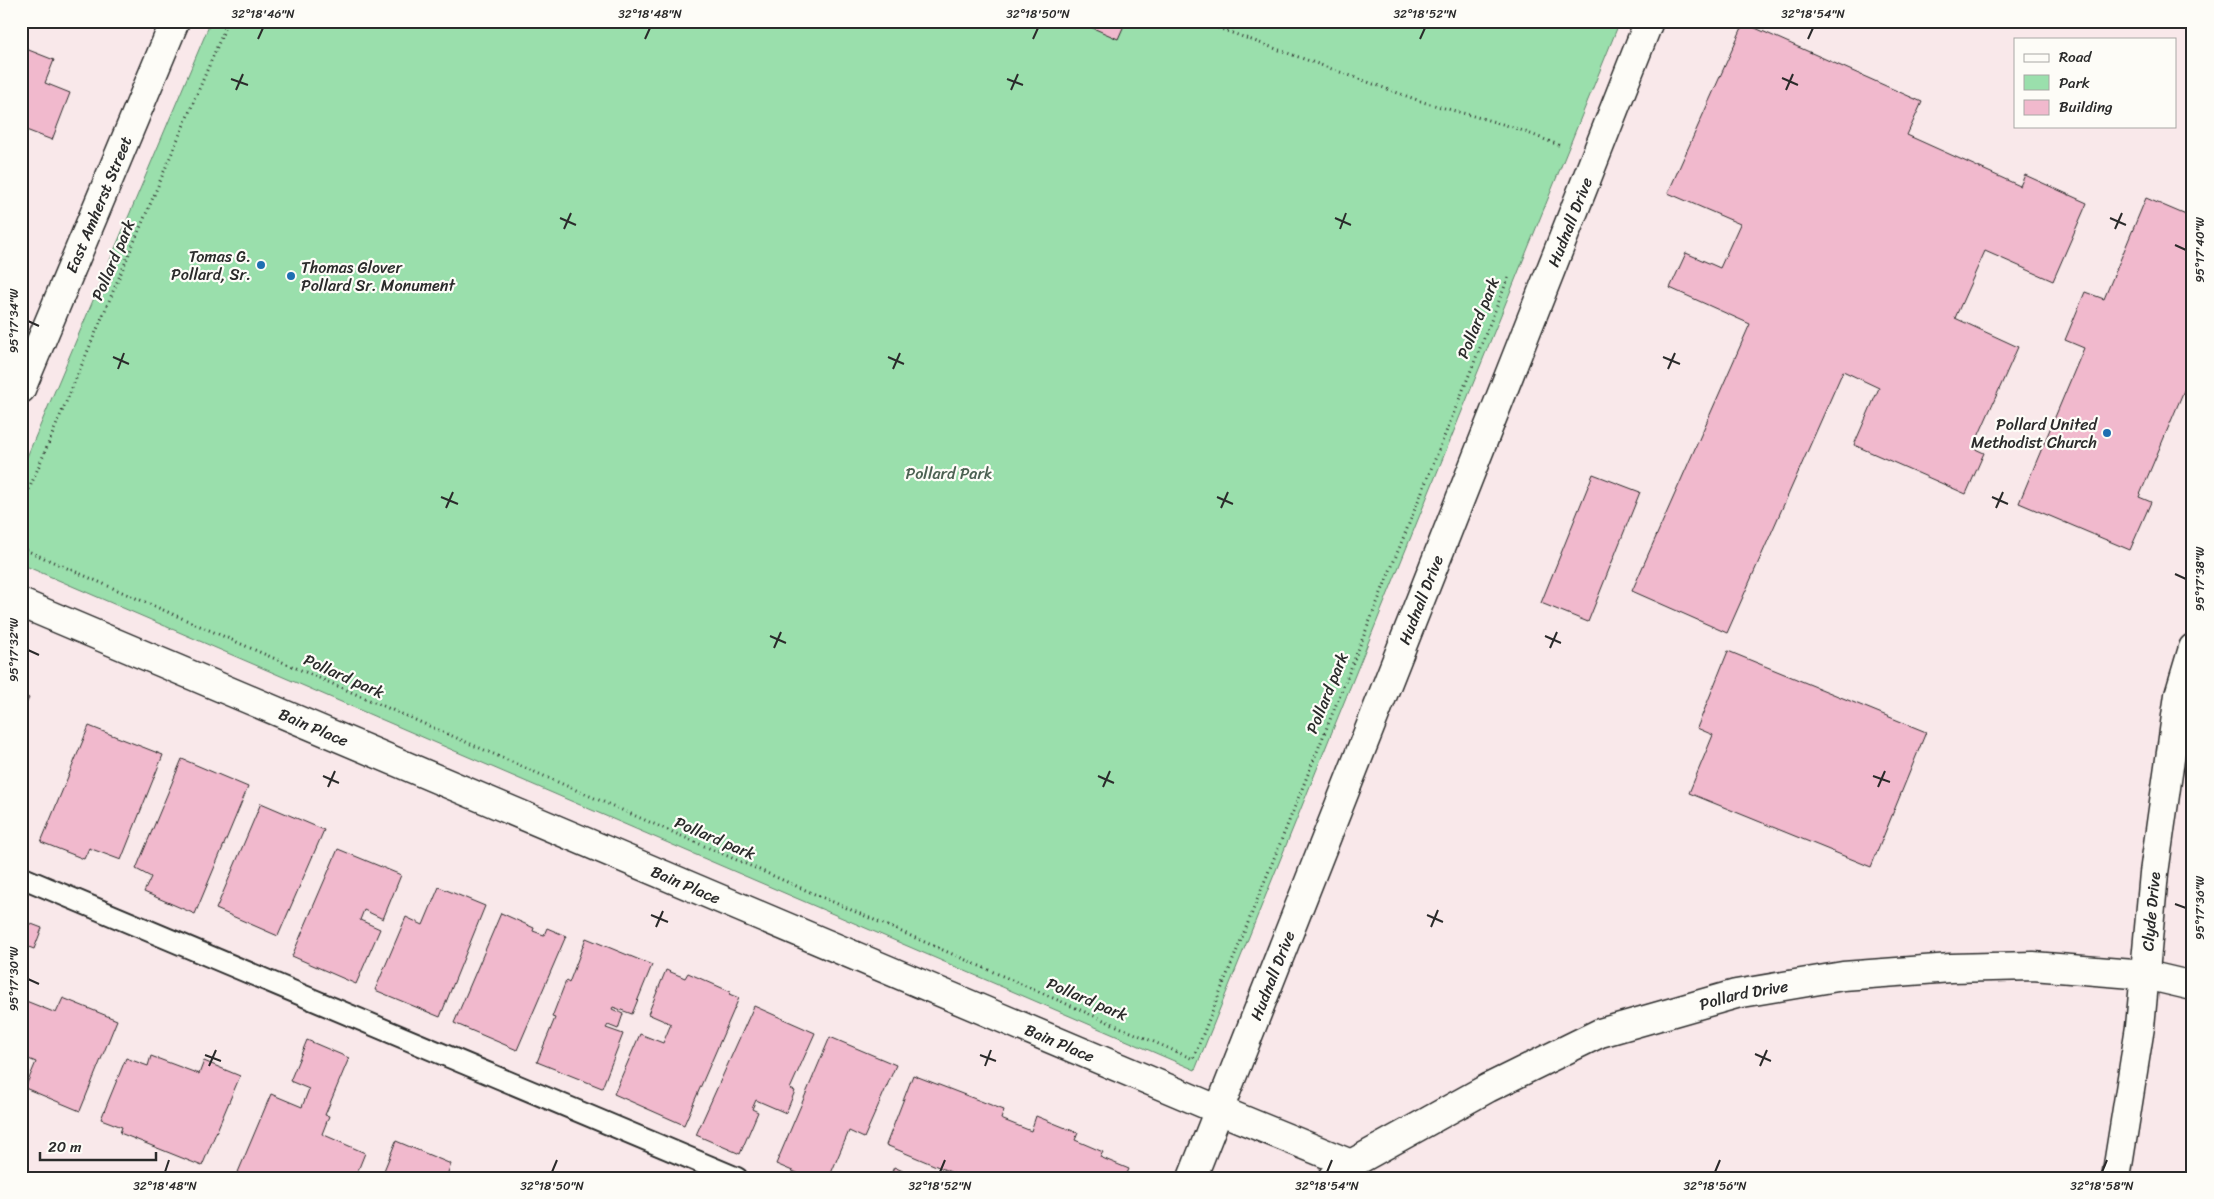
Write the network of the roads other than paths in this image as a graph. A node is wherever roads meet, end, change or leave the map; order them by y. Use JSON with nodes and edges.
{"nodes":[{"id":1,"x":175,"y":21,"type":"edge"},
{"id":2,"x":1649,"y":21,"type":"edge"},
{"id":3,"x":21,"y":388,"type":"edge"},
{"id":4,"x":21,"y":603,"type":"edge"},
{"id":5,"x":2193,"y":648,"type":"edge"},
{"id":6,"x":21,"y":877,"type":"edge"},
{"id":7,"x":2146,"y":975,"type":"junction"},
{"id":8,"x":2193,"y":986,"type":"edge"},
{"id":9,"x":1219,"y":1110,"type":"junction"},
{"id":10,"x":1342,"y":1171,"type":"edge"},
{"id":11,"x":737,"y":1178,"type":"edge"},
{"id":12,"x":1192,"y":1178,"type":"edge"},
{"id":13,"x":2116,"y":1178,"type":"edge"}],
"edges":[{"from":1,"to":3,"type":"street","name":"East Amherst Street"},
{"from":2,"to":9,"type":"street","name":"Hudnall Drive"},
{"from":4,"to":9,"type":"street","name":"Bain Place"},
{"from":5,"to":7,"type":"street","name":"Clyde Drive"},
{"from":6,"to":11,"type":"lane"},
{"from":7,"to":8,"type":"street","name":"Pollard Drive"},
{"from":7,"to":10,"type":"street","name":"Pollard Drive"},
{"from":7,"to":13,"type":"street","name":"Clyde Drive"},
{"from":9,"to":10,"type":"street","name":"Bain Place"},
{"from":9,"to":12,"type":"street","name":"Hudnall Drive"}]}
